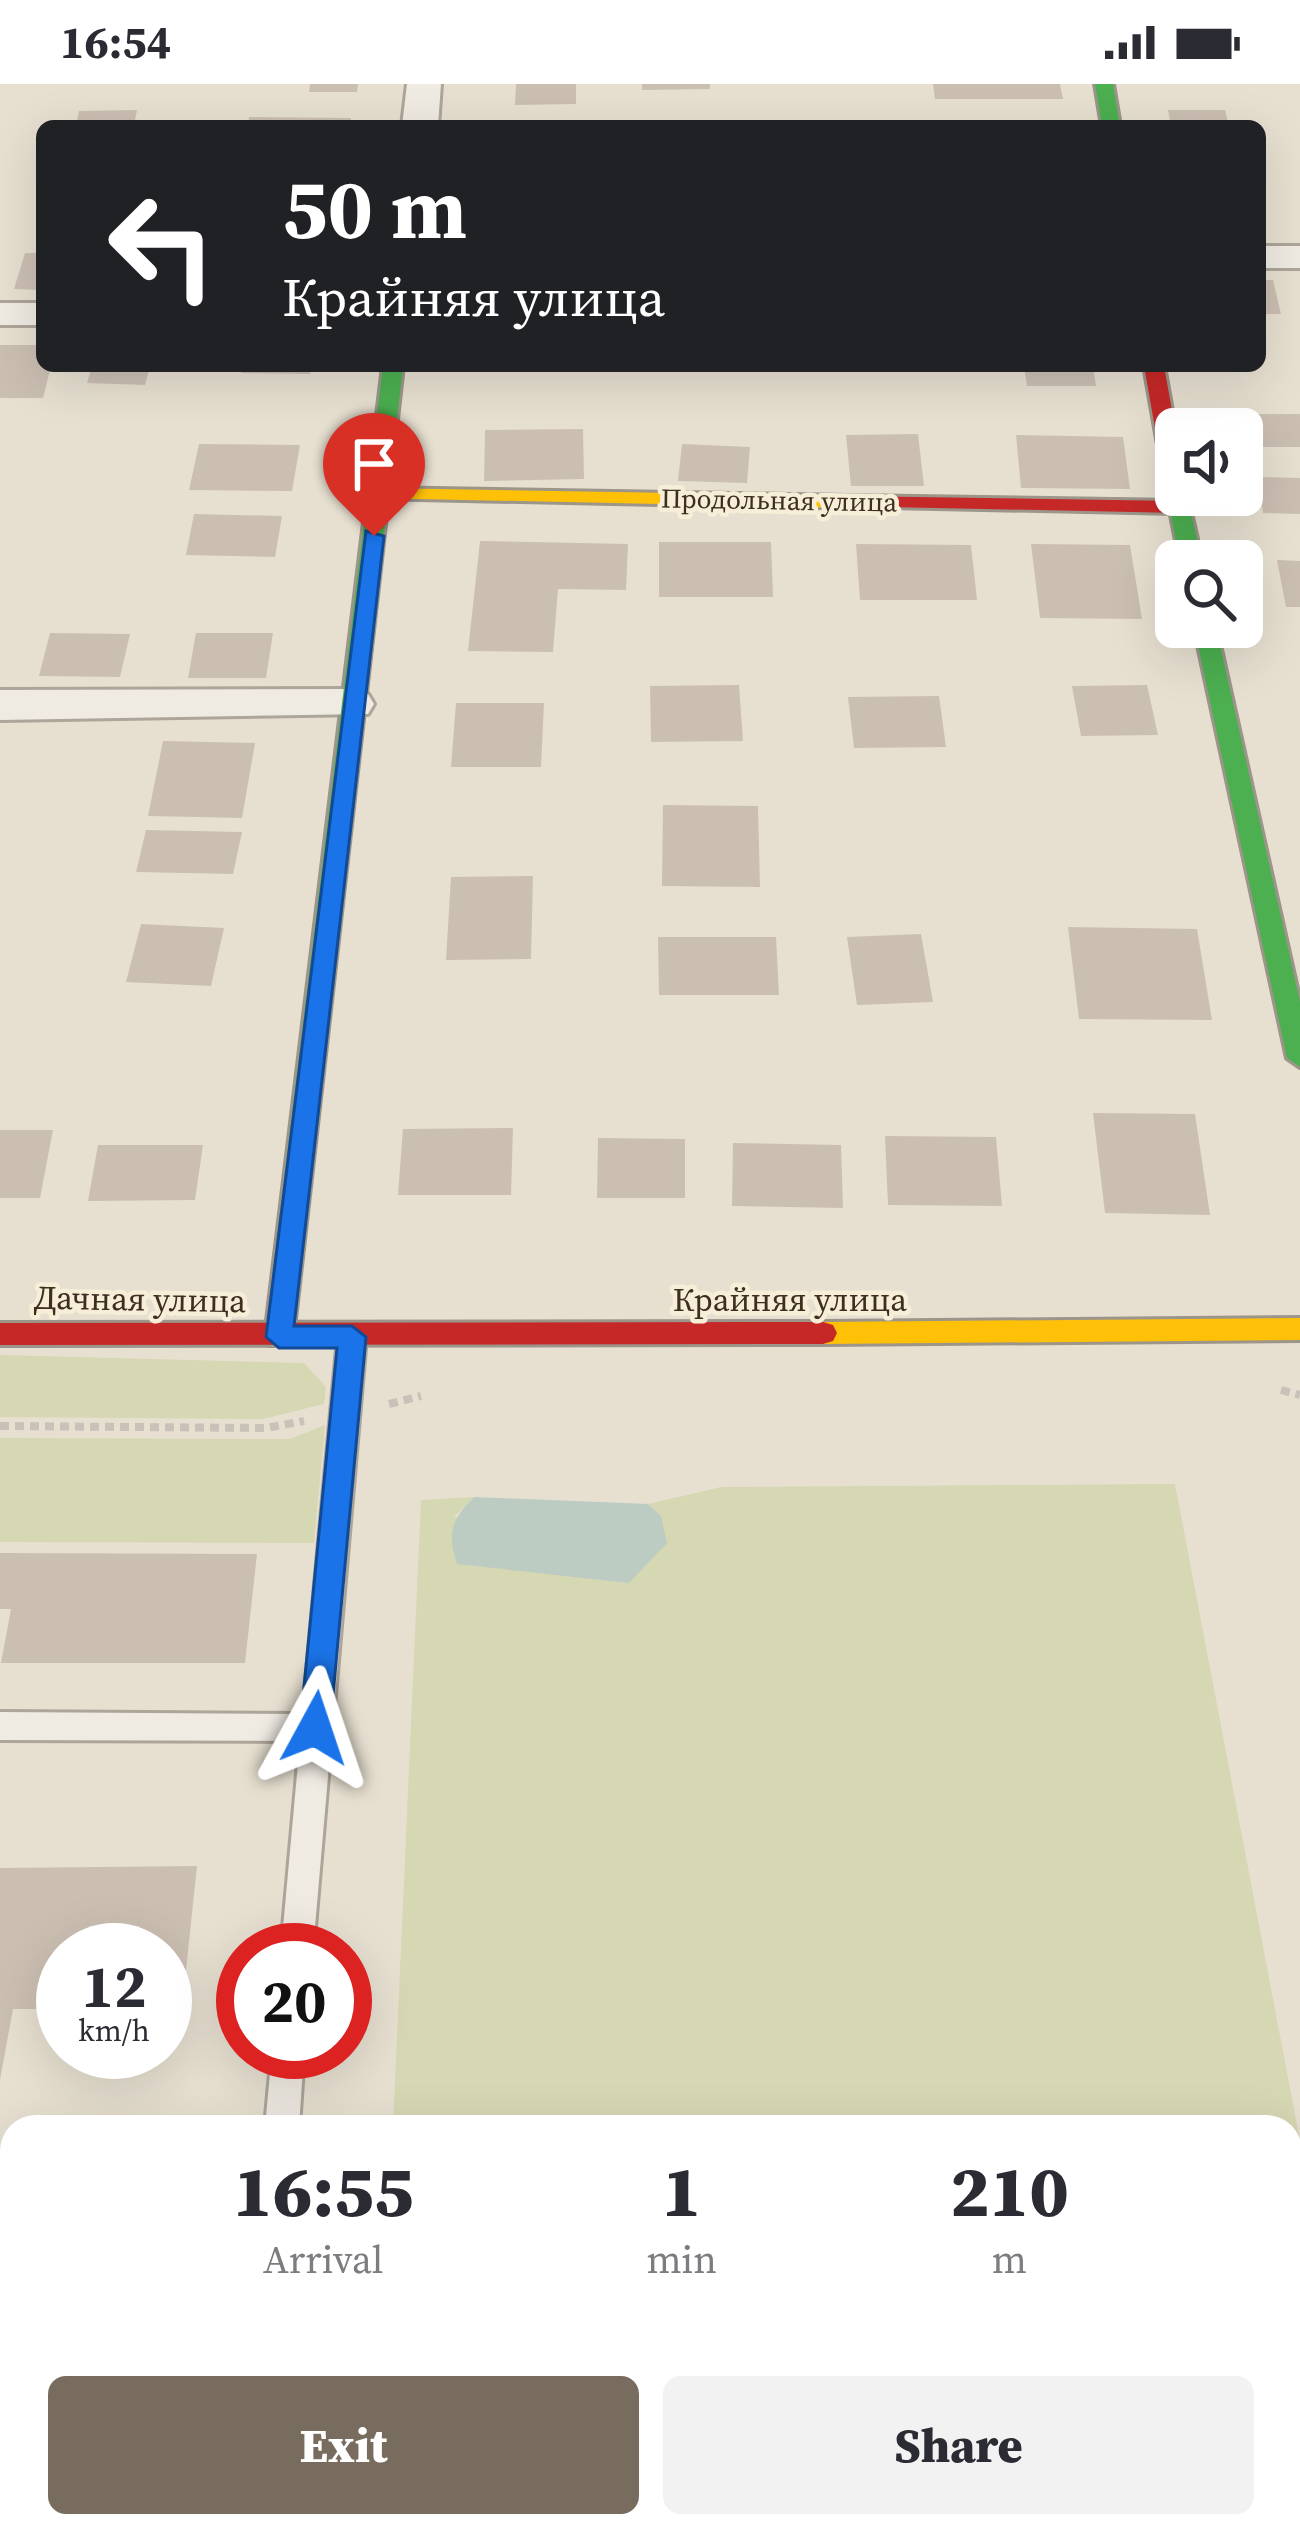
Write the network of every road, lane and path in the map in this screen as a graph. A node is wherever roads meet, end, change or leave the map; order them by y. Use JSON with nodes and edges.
{"nodes":[{"id":1,"x":424,"y":84,"type":"edge"},
{"id":2,"x":1103,"y":84,"type":"edge"},
{"id":3,"x":421,"y":120,"type":"edge"},
{"id":4,"x":1110,"y":120,"type":"edge"},
{"id":5,"x":1266,"y":256,"type":"edge"},
{"id":6,"x":1300,"y":257,"type":"edge"},
{"id":7,"x":0,"y":314,"type":"edge"},
{"id":8,"x":36,"y":314,"type":"edge"},
{"id":9,"x":392,"y":372,"type":"edge"},
{"id":10,"x":1155,"y":372,"type":"edge"},
{"id":11,"x":1161,"y":408,"type":"edge"},
{"id":12,"x":379,"y":494,"type":"junction"},
{"id":13,"x":1155,"y":497,"type":"edge"},
{"id":14,"x":1210,"y":648,"type":"edge"},
{"id":15,"x":352,"y":704,"type":"junction"},
{"id":16,"x":0,"y":705,"type":"edge"},
{"id":17,"x":1300,"y":1058,"type":"edge"},
{"id":18,"x":1300,"y":1329,"type":"edge"},
{"id":19,"x":0,"y":1334,"type":"edge"},
{"id":20,"x":279,"y":1337,"type":"junction"},
{"id":21,"x":352,"y":1337,"type":"junction"},
{"id":22,"x":344,"y":1414,"type":"junction"},
{"id":23,"x":0,"y":1426,"type":"edge"},
{"id":24,"x":0,"y":1726,"type":"edge"},
{"id":25,"x":315,"y":1728,"type":"junction"},
{"id":26,"x":299,"y":1923,"type":"edge"},
{"id":27,"x":286,"y":2079,"type":"edge"},
{"id":28,"x":283,"y":2115,"type":"edge"}],
"edges":[{"from":1,"to":3,"type":"street"},
{"from":2,"to":4,"type":"street"},
{"from":5,"to":6,"type":"street"},
{"from":7,"to":8,"type":"street"},
{"from":9,"to":12,"type":"street"},
{"from":10,"to":11,"type":"street"},
{"from":12,"to":13,"type":"street","name":"Продольная улица"},
{"from":12,"to":15,"type":"street"},
{"from":14,"to":17,"type":"street"},
{"from":15,"to":16,"type":"street"},
{"from":15,"to":20,"type":"street"},
{"from":18,"to":21,"type":"street","name":"Крайняя улица"},
{"from":19,"to":20,"type":"street","name":"Дачная улица"},
{"from":20,"to":21,"type":"street","name":"Крайняя улица"},
{"from":21,"to":22,"type":"lane"},
{"from":22,"to":23,"type":"path"},
{"from":22,"to":25,"type":"lane"},
{"from":24,"to":25,"type":"lane"},
{"from":25,"to":26,"type":"lane"},
{"from":27,"to":28,"type":"lane"}]}
